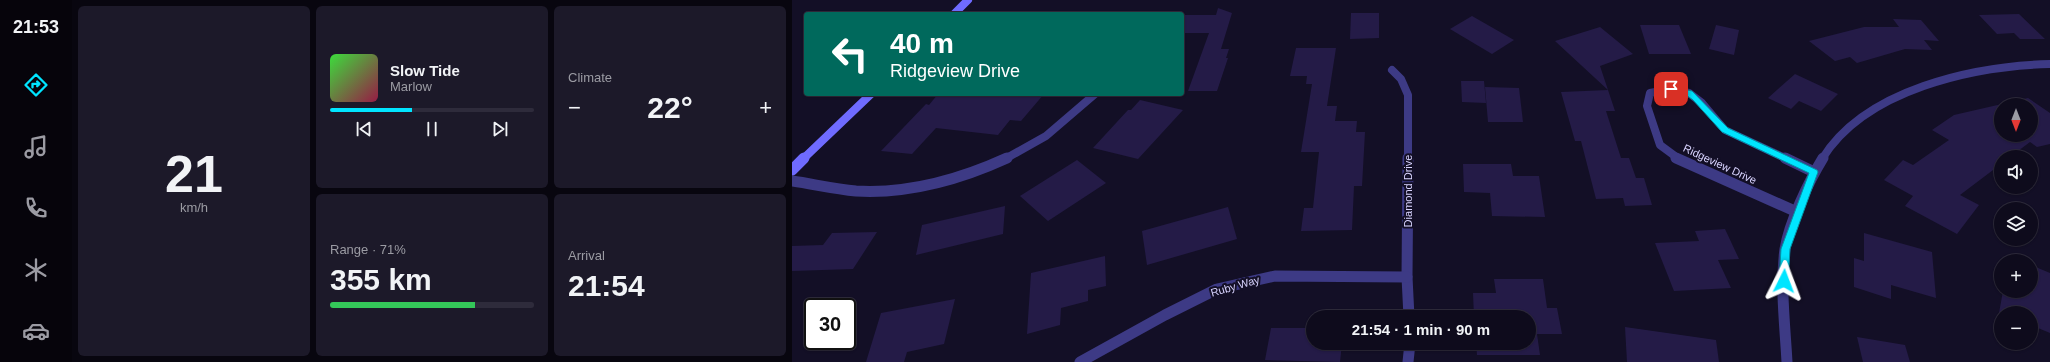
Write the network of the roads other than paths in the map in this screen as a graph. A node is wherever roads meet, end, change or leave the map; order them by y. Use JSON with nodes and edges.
{"nodes":[{"id":1,"x":968,"y":0,"type":"edge"},
{"id":2,"x":956,"y":12,"type":"edge"},
{"id":3,"x":2050,"y":64,"type":"edge"},
{"id":4,"x":1392,"y":70,"type":"dead end"},
{"id":5,"x":869,"y":96,"type":"edge"},
{"id":6,"x":1093,"y":96,"type":"edge"},
{"id":7,"x":792,"y":170,"type":"edge"},
{"id":8,"x":1814,"y":172,"type":"junction"},
{"id":9,"x":792,"y":181,"type":"edge"},
{"id":10,"x":1797,"y":212,"type":"junction"},
{"id":11,"x":1407,"y":277,"type":"junction"},
{"id":12,"x":1408,"y":310,"type":"edge"},
{"id":13,"x":1409,"y":350,"type":"edge"},
{"id":14,"x":1080,"y":362,"type":"edge"},
{"id":15,"x":1408,"y":362,"type":"edge"},
{"id":16,"x":1787,"y":362,"type":"edge"}],
"edges":[{"from":1,"to":2,"type":"street"},
{"from":3,"to":8,"type":"street"},
{"from":4,"to":11,"type":"street","name":"Diamond Drive"},
{"from":5,"to":7,"type":"street"},
{"from":6,"to":9,"type":"street"},
{"from":8,"to":10,"type":"street"},
{"from":8,"to":10,"type":"street","name":"Ridgeview Drive"},
{"from":10,"to":16,"type":"street"},
{"from":11,"to":12,"type":"street","name":"Diamond Drive"},
{"from":11,"to":14,"type":"street","name":"Ruby Way"},
{"from":13,"to":15,"type":"street"}]}
